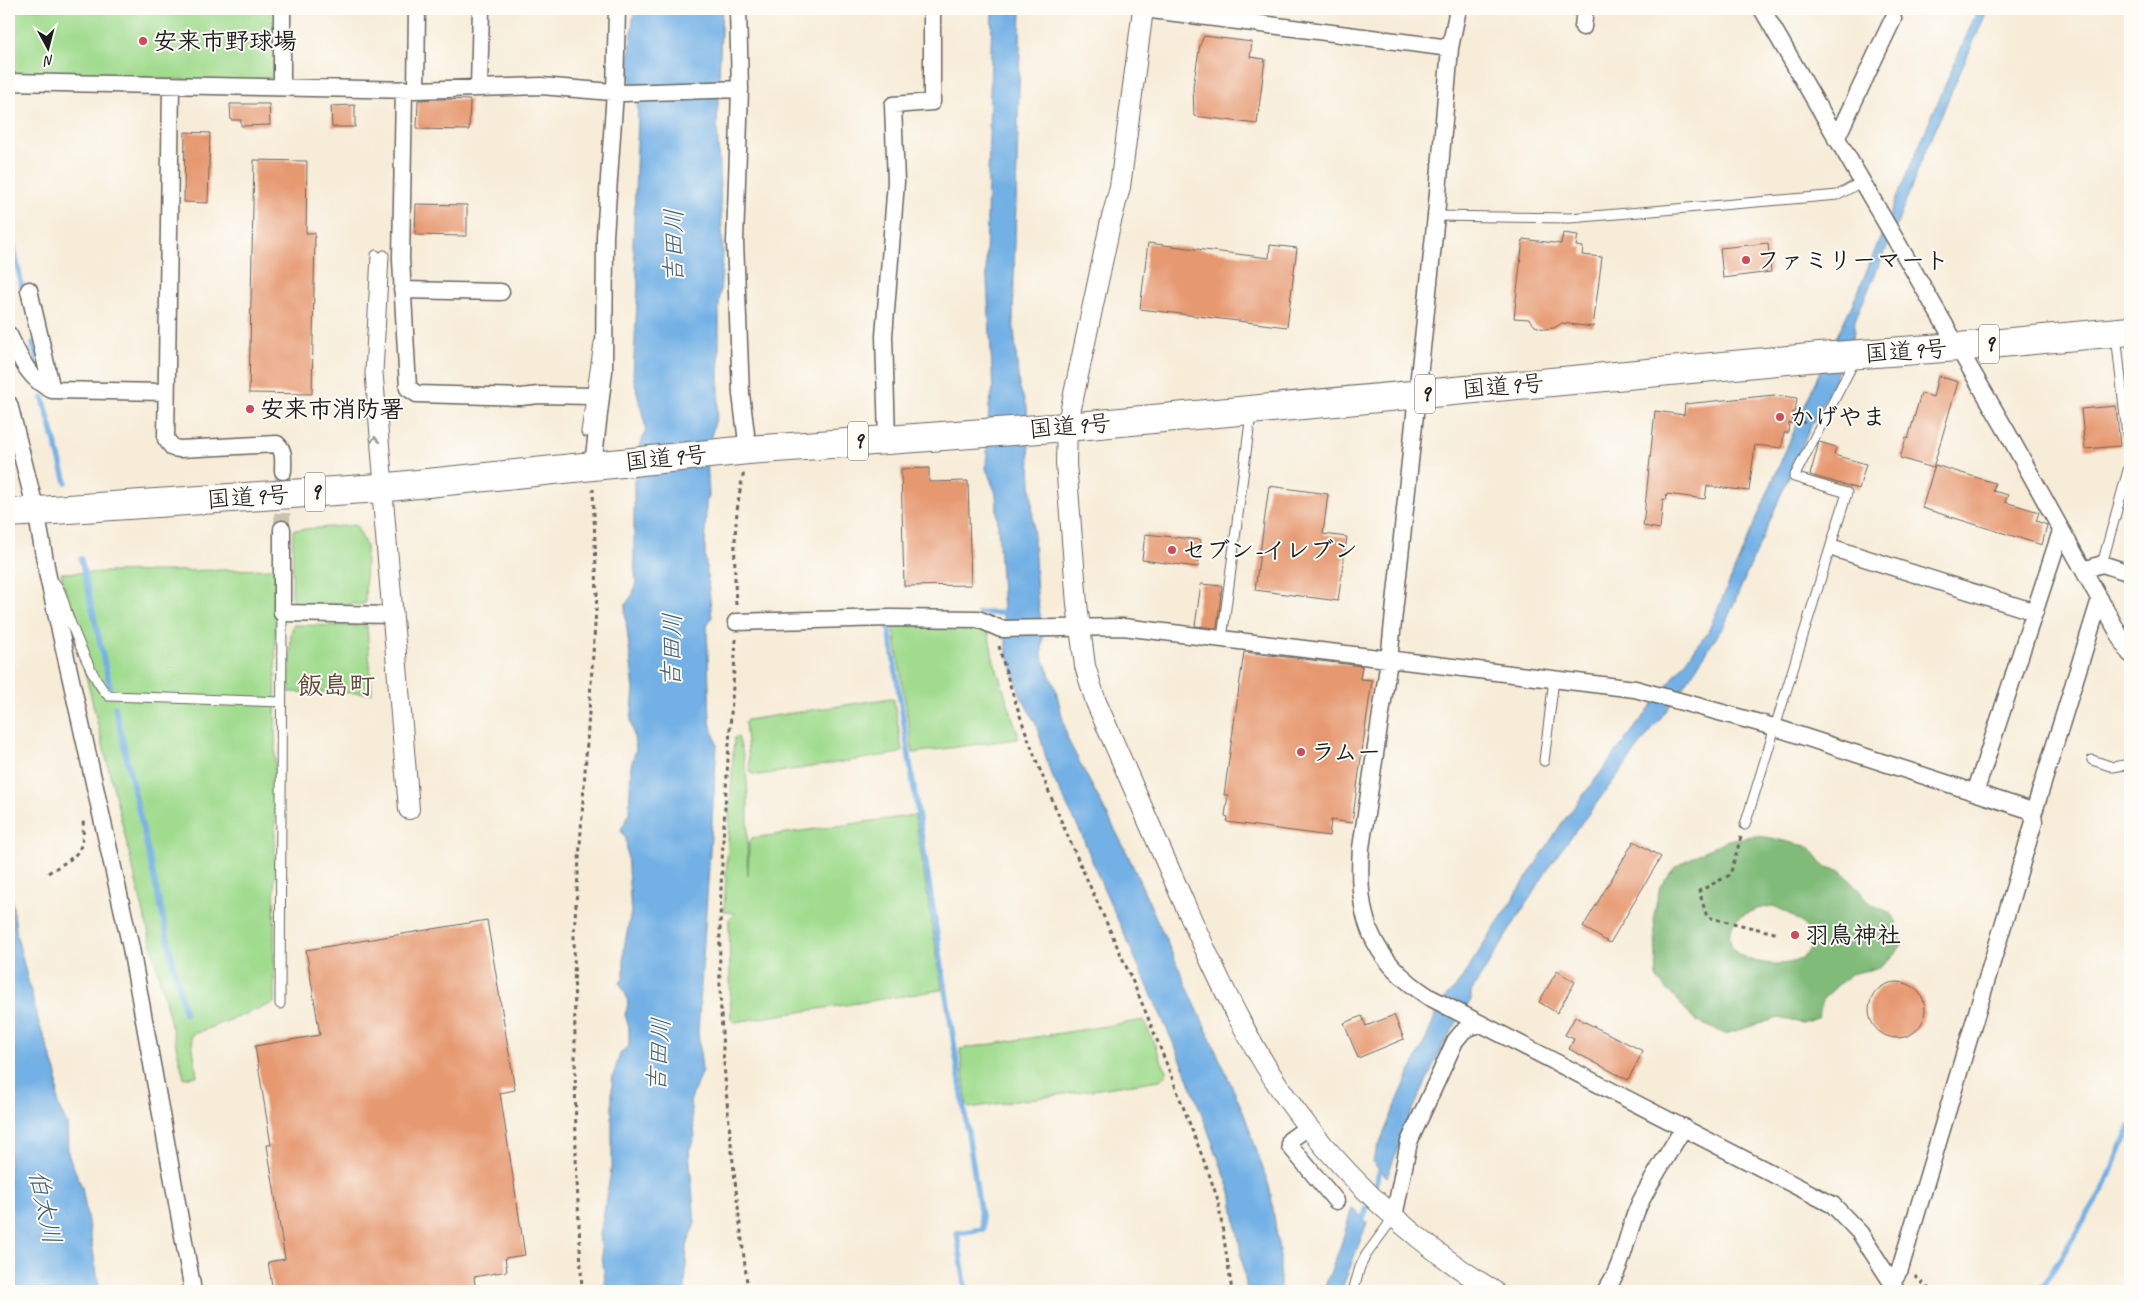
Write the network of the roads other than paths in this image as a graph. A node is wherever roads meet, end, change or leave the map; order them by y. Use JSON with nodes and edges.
{"nodes":[{"id":1,"x":282,"y":9,"type":"edge"},
{"id":2,"x":417,"y":9,"type":"edge"},
{"id":3,"x":480,"y":9,"type":"edge"},
{"id":4,"x":617,"y":9,"type":"edge"},
{"id":5,"x":738,"y":9,"type":"edge"},
{"id":6,"x":932,"y":9,"type":"edge"},
{"id":7,"x":1143,"y":9,"type":"edge"},
{"id":8,"x":1458,"y":9,"type":"edge"},
{"id":9,"x":1584,"y":9,"type":"edge"},
{"id":10,"x":1768,"y":13,"type":"edge"},
{"id":11,"x":1893,"y":19,"type":"dead end"},
{"id":12,"x":1583,"y":27,"type":"dead end"},
{"id":13,"x":1450,"y":48,"type":"junction"},
{"id":14,"x":9,"y":82,"type":"edge"},
{"id":15,"x":171,"y":85,"type":"junction"},
{"id":16,"x":282,"y":87,"type":"junction"},
{"id":17,"x":479,"y":87,"type":"junction"},
{"id":18,"x":740,"y":89,"type":"junction"},
{"id":19,"x":410,"y":90,"type":"junction"},
{"id":20,"x":620,"y":92,"type":"junction"},
{"id":21,"x":1836,"y":139,"type":"junction"},
{"id":22,"x":1861,"y":182,"type":"junction"},
{"id":23,"x":1436,"y":216,"type":"junction"},
{"id":24,"x":380,"y":255,"type":"dead end"},
{"id":25,"x":29,"y":290,"type":"dead end"},
{"id":26,"x":402,"y":290,"type":"junction"},
{"id":27,"x":501,"y":292,"type":"dead end"},
{"id":28,"x":2123,"y":331,"type":"edge"},
{"id":29,"x":9,"y":335,"type":"edge"},
{"id":30,"x":604,"y":339,"type":"junction"},
{"id":31,"x":1958,"y":347,"type":"junction"},
{"id":32,"x":1853,"y":355,"type":"junction"},
{"id":33,"x":52,"y":390,"type":"junction"},
{"id":34,"x":166,"y":392,"type":"junction"},
{"id":35,"x":1417,"y":394,"type":"junction"},
{"id":36,"x":592,"y":396,"type":"junction"},
{"id":37,"x":9,"y":404,"type":"edge"},
{"id":38,"x":1251,"y":410,"type":"junction"},
{"id":39,"x":1067,"y":427,"type":"junction"},
{"id":40,"x":586,"y":432,"type":"dead end"},
{"id":41,"x":887,"y":439,"type":"junction"},
{"id":42,"x":741,"y":451,"type":"junction"},
{"id":43,"x":597,"y":465,"type":"junction"},
{"id":44,"x":283,"y":470,"type":"tunnel mouth"},
{"id":45,"x":383,"y":488,"type":"junction"},
{"id":46,"x":24,"y":512,"type":"edge"},
{"id":47,"x":282,"y":529,"type":"tunnel mouth"},
{"id":48,"x":2062,"y":531,"type":"junction"},
{"id":49,"x":1836,"y":549,"type":"dead end"},
{"id":50,"x":2102,"y":564,"type":"junction"},
{"id":51,"x":2084,"y":570,"type":"junction"},
{"id":52,"x":2130,"y":573,"type":"edge"},
{"id":53,"x":48,"y":577,"type":"junction"},
{"id":54,"x":2100,"y":599,"type":"junction"},
{"id":55,"x":2035,"y":612,"type":"junction"},
{"id":56,"x":282,"y":613,"type":"junction"},
{"id":57,"x":393,"y":615,"type":"junction"},
{"id":58,"x":736,"y":622,"type":"road end"},
{"id":59,"x":1079,"y":627,"type":"junction"},
{"id":60,"x":1222,"y":639,"type":"junction"},
{"id":61,"x":2130,"y":654,"type":"edge"},
{"id":62,"x":1389,"y":660,"type":"junction"},
{"id":63,"x":1554,"y":679,"type":"junction"},
{"id":64,"x":281,"y":702,"type":"junction"},
{"id":65,"x":1774,"y":728,"type":"junction"},
{"id":66,"x":2092,"y":760,"type":"dead end"},
{"id":67,"x":1544,"y":761,"type":"dead end"},
{"id":68,"x":2130,"y":764,"type":"edge"},
{"id":69,"x":1978,"y":784,"type":"dead end"},
{"id":70,"x":409,"y":809,"type":"dead end"},
{"id":71,"x":2033,"y":815,"type":"junction"},
{"id":72,"x":1745,"y":825,"type":"road end"},
{"id":73,"x":280,"y":1004,"type":"dead end"},
{"id":74,"x":1479,"y":1024,"type":"junction"},
{"id":75,"x":1308,"y":1127,"type":"junction"},
{"id":76,"x":1684,"y":1127,"type":"junction"},
{"id":77,"x":1336,"y":1201,"type":"dead end"},
{"id":78,"x":1388,"y":1211,"type":"junction"},
{"id":79,"x":1894,"y":1287,"type":"edge"},
{"id":80,"x":193,"y":1291,"type":"edge"},
{"id":81,"x":1353,"y":1291,"type":"edge"},
{"id":82,"x":1494,"y":1291,"type":"edge"},
{"id":83,"x":1605,"y":1291,"type":"edge"}],
"edges":[{"from":1,"to":16,"type":"street"},
{"from":2,"to":19,"type":"street"},
{"from":3,"to":17,"type":"street"},
{"from":4,"to":20,"type":"street"},
{"from":5,"to":18,"type":"street"},
{"from":6,"to":41,"type":"street"},
{"from":7,"to":13,"type":"street"},
{"from":7,"to":39,"type":"street"},
{"from":8,"to":13,"type":"street"},
{"from":9,"to":12,"type":"street"},
{"from":10,"to":21,"type":"street"},
{"from":11,"to":21,"type":"street"},
{"from":13,"to":23,"type":"street"},
{"from":14,"to":15,"type":"street"},
{"from":15,"to":16,"type":"street"},
{"from":15,"to":34,"type":"street"},
{"from":16,"to":19,"type":"street"},
{"from":17,"to":19,"type":"street"},
{"from":17,"to":20,"type":"street"},
{"from":18,"to":20,"type":"street"},
{"from":18,"to":42,"type":"street"},
{"from":19,"to":26,"type":"street"},
{"from":20,"to":30,"type":"street"},
{"from":21,"to":22,"type":"street"},
{"from":22,"to":23,"type":"lane"},
{"from":22,"to":31,"type":"street"},
{"from":23,"to":35,"type":"street"},
{"from":24,"to":45,"type":"lane"},
{"from":25,"to":33,"type":"street"},
{"from":26,"to":27,"type":"street"},
{"from":26,"to":36,"type":"street"},
{"from":28,"to":31,"type":"highway","name":"国道9号","number":"9"},
{"from":28,"to":50,"type":"lane"},
{"from":29,"to":33,"type":"street"},
{"from":30,"to":36,"type":"lane"},
{"from":30,"to":43,"type":"street"},
{"from":31,"to":32,"type":"highway","name":"国道9号","number":"9"},
{"from":31,"to":48,"type":"street"},
{"from":32,"to":35,"type":"highway","name":"国道9号","number":"9"},
{"from":32,"to":65,"type":"lane"},
{"from":33,"to":34,"type":"street"},
{"from":34,"to":44,"type":"street"},
{"from":35,"to":38,"type":"highway","name":"国道9号","number":"9"},
{"from":35,"to":62,"type":"street"},
{"from":36,"to":40,"type":"lane"},
{"from":37,"to":46,"type":"street"},
{"from":38,"to":39,"type":"highway","name":"国道9号","number":"9"},
{"from":38,"to":60,"type":"lane"},
{"from":39,"to":41,"type":"highway","name":"国道9号","number":"9"},
{"from":39,"to":59,"type":"street"},
{"from":41,"to":42,"type":"highway","name":"国道9号","number":"9"},
{"from":42,"to":43,"type":"highway","name":"国道9号","number":"9"},
{"from":43,"to":45,"type":"highway","name":"国道9号","number":"9"},
{"from":45,"to":46,"type":"highway","name":"国道9号","number":"9"},
{"from":45,"to":57,"type":"street"},
{"from":46,"to":53,"type":"street"},
{"from":47,"to":56,"type":"street"},
{"from":48,"to":51,"type":"street"},
{"from":48,"to":55,"type":"street"},
{"from":49,"to":55,"type":"street"},
{"from":50,"to":51,"type":"street"},
{"from":50,"to":52,"type":"street"},
{"from":51,"to":54,"type":"street"},
{"from":53,"to":64,"type":"lane"},
{"from":53,"to":80,"type":"street"},
{"from":54,"to":61,"type":"street"},
{"from":54,"to":71,"type":"street"},
{"from":55,"to":69,"type":"street"},
{"from":56,"to":57,"type":"street"},
{"from":56,"to":64,"type":"lane"},
{"from":57,"to":70,"type":"street"},
{"from":58,"to":59,"type":"street"},
{"from":59,"to":60,"type":"street"},
{"from":59,"to":75,"type":"street"},
{"from":60,"to":62,"type":"street"},
{"from":62,"to":63,"type":"street"},
{"from":62,"to":74,"type":"street"},
{"from":63,"to":65,"type":"street"},
{"from":63,"to":67,"type":"lane"},
{"from":64,"to":73,"type":"lane"},
{"from":65,"to":71,"type":"street"},
{"from":65,"to":72,"type":"lane"},
{"from":66,"to":68,"type":"lane"},
{"from":71,"to":79,"type":"street"},
{"from":74,"to":76,"type":"street"},
{"from":74,"to":78,"type":"street"},
{"from":75,"to":77,"type":"street"},
{"from":75,"to":78,"type":"street"},
{"from":76,"to":79,"type":"street"},
{"from":76,"to":83,"type":"street"},
{"from":78,"to":81,"type":"lane"},
{"from":78,"to":82,"type":"street"}]}
